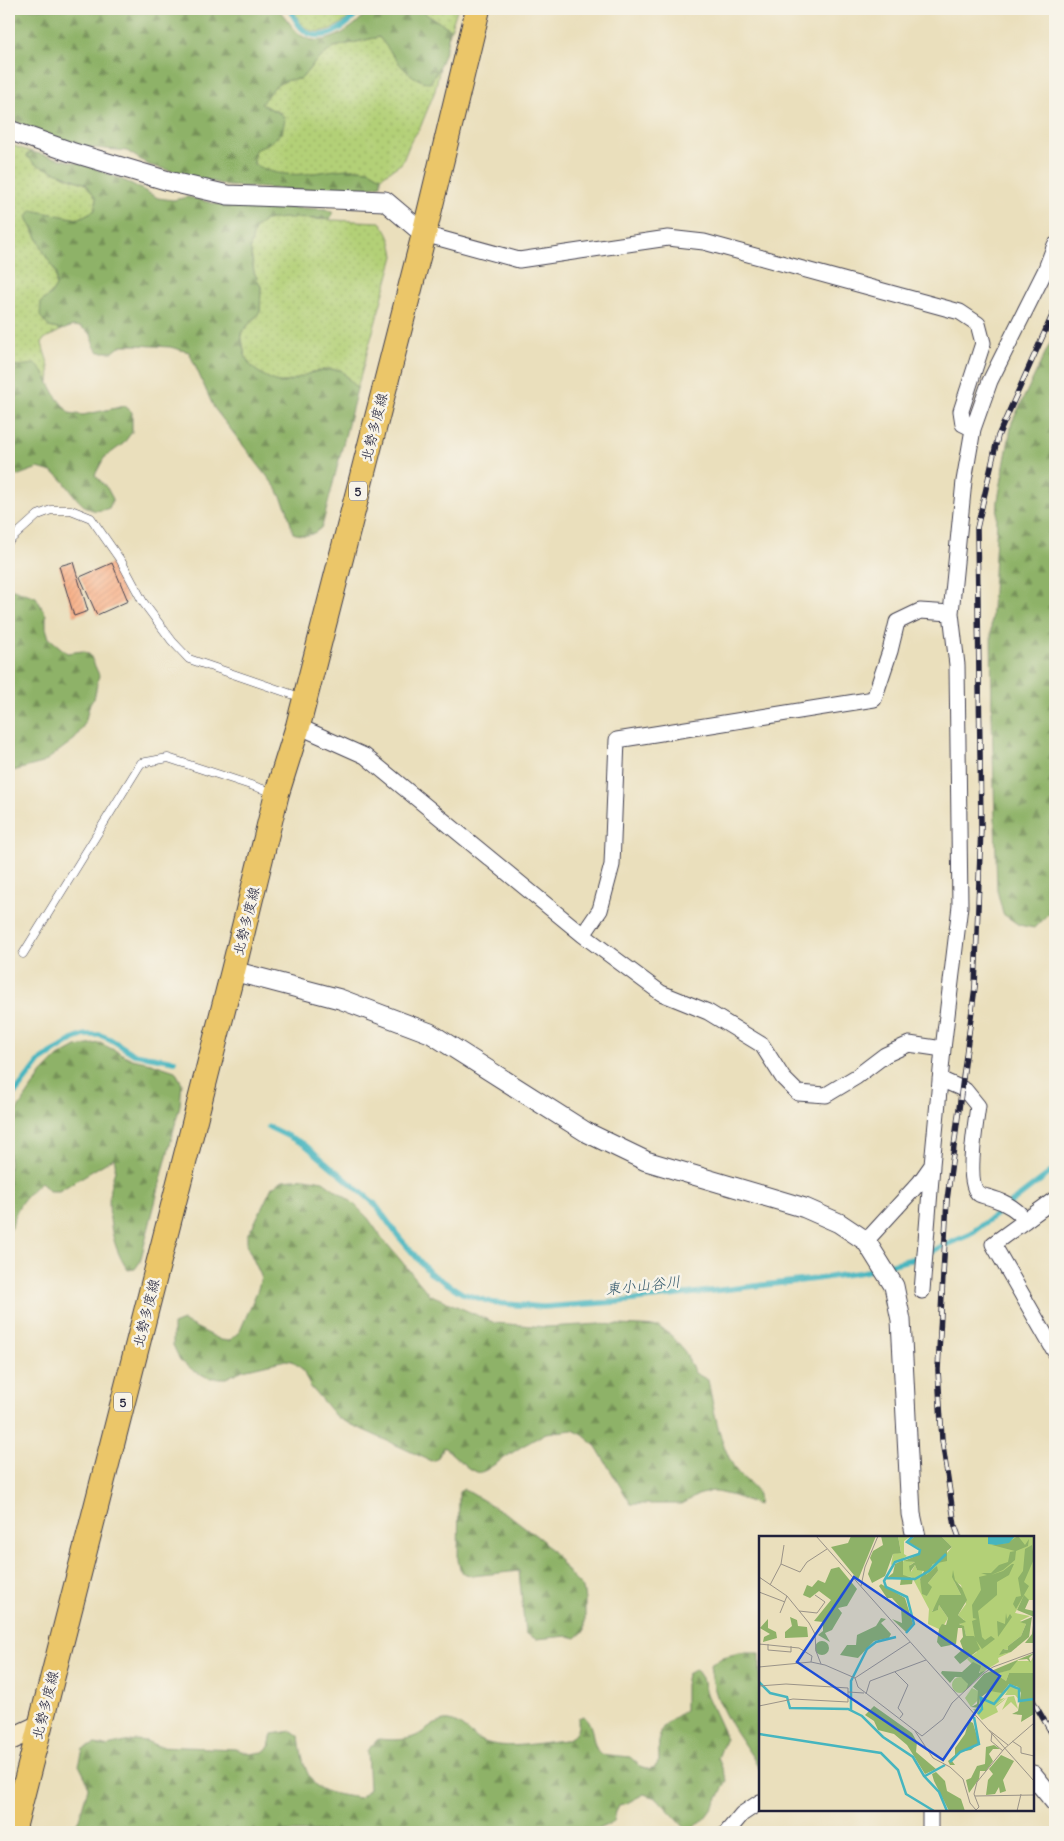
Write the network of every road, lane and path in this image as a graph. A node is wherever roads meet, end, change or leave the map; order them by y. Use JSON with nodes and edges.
{"nodes":[{"id":1,"x":478,"y":9,"type":"edge"},
{"id":2,"x":9,"y":130,"type":"edge"},
{"id":3,"x":424,"y":234,"type":"junction"},
{"id":4,"x":1055,"y":244,"type":"edge"},
{"id":5,"x":972,"y":429,"type":"junction"},
{"id":6,"x":9,"y":541,"type":"edge"},
{"id":7,"x":951,"y":613,"type":"junction"},
{"id":8,"x":305,"y":699,"type":"junction"},
{"id":9,"x":298,"y":726,"type":"junction"},
{"id":10,"x":277,"y":793,"type":"junction"},
{"id":11,"x":583,"y":935,"type":"junction"},
{"id":12,"x":23,"y":954,"type":"dead end"},
{"id":13,"x":234,"y":971,"type":"junction"},
{"id":14,"x":943,"y":1050,"type":"junction"},
{"id":15,"x":940,"y":1079,"type":"junction"},
{"id":16,"x":932,"y":1165,"type":"junction"},
{"id":17,"x":1055,"y":1199,"type":"edge"},
{"id":18,"x":1023,"y":1217,"type":"junction"},
{"id":19,"x":871,"y":1248,"type":"junction"},
{"id":20,"x":922,"y":1291,"type":"dead end"},
{"id":21,"x":1055,"y":1352,"type":"edge"},
{"id":22,"x":916,"y":1536,"type":"edge"},
{"id":23,"x":39,"y":1726,"type":"junction"},
{"id":24,"x":9,"y":1740,"type":"edge"},
{"id":25,"x":1034,"y":1776,"type":"edge"},
{"id":26,"x":1055,"y":1802,"type":"edge"},
{"id":27,"x":759,"y":1803,"type":"edge"},
{"id":28,"x":930,"y":1811,"type":"edge"},
{"id":29,"x":13,"y":1832,"type":"edge"},
{"id":30,"x":726,"y":1832,"type":"edge"},
{"id":31,"x":930,"y":1832,"type":"edge"}],
"edges":[{"from":1,"to":3,"type":"main road","name":"北勢多度線","number":"5"},
{"from":2,"to":3,"type":"street"},
{"from":3,"to":5,"type":"street"},
{"from":3,"to":8,"type":"main road","name":"北勢多度線","number":"5"},
{"from":4,"to":5,"type":"street"},
{"from":5,"to":7,"type":"street"},
{"from":6,"to":8,"type":"lane"},
{"from":7,"to":11,"type":"street"},
{"from":7,"to":14,"type":"street"},
{"from":8,"to":9,"type":"main road","name":"北勢多度線","number":"5"},
{"from":9,"to":10,"type":"main road","name":"北勢多度線","number":"5"},
{"from":9,"to":11,"type":"street"},
{"from":10,"to":12,"type":"lane"},
{"from":10,"to":13,"type":"main road","name":"北勢多度線","number":"5"},
{"from":11,"to":14,"type":"street"},
{"from":13,"to":19,"type":"street"},
{"from":13,"to":23,"type":"main road","name":"北勢多度線","number":"5"},
{"from":14,"to":15,"type":"street"},
{"from":15,"to":16,"type":"street"},
{"from":15,"to":18,"type":"street"},
{"from":16,"to":19,"type":"street"},
{"from":16,"to":20,"type":"street"},
{"from":17,"to":18,"type":"street"},
{"from":18,"to":21,"type":"street"},
{"from":19,"to":22,"type":"street"},
{"from":23,"to":24,"type":"main road"},
{"from":23,"to":29,"type":"main road","name":"北勢多度線","number":"5"},
{"from":25,"to":26,"type":"street"},
{"from":27,"to":30,"type":"street"},
{"from":28,"to":31,"type":"street"}]}
